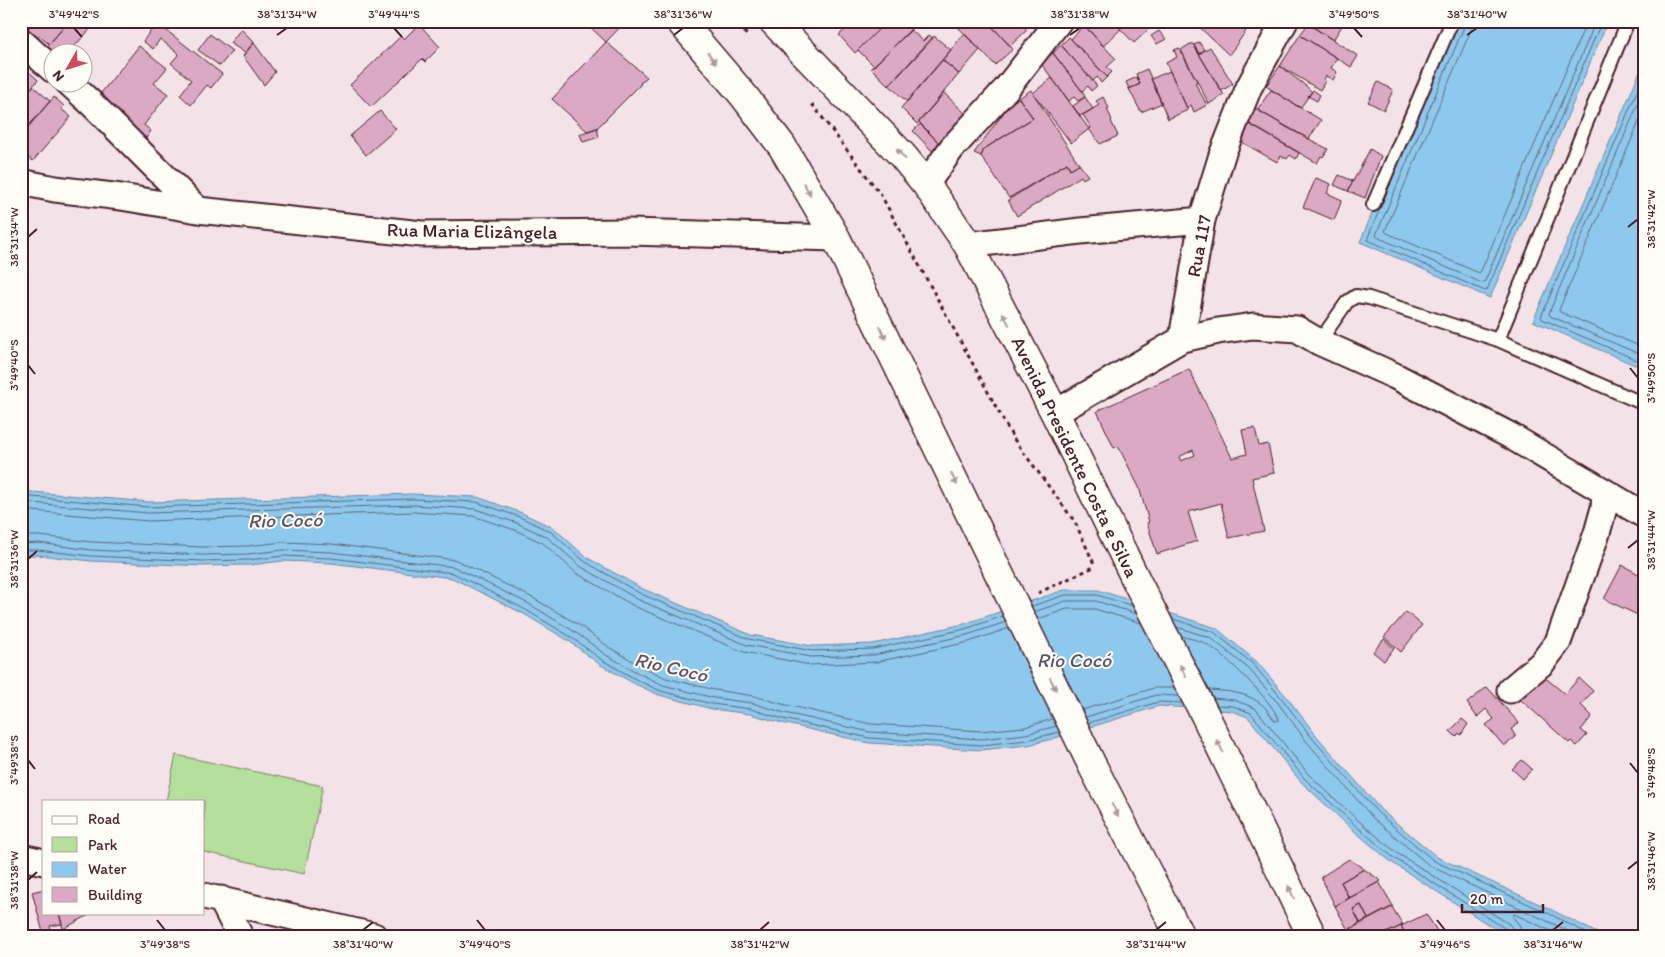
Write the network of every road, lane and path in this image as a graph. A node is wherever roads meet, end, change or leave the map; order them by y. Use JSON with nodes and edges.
{"nodes":[{"id":1,"x":680,"y":21,"type":"edge"},
{"id":2,"x":732,"y":21,"type":"edge"},
{"id":3,"x":773,"y":21,"type":"edge"},
{"id":4,"x":1285,"y":21,"type":"edge"},
{"id":5,"x":1452,"y":21,"type":"edge"},
{"id":6,"x":1628,"y":21,"type":"edge"},
{"id":7,"x":1055,"y":23,"type":"edge"},
{"id":8,"x":21,"y":41,"type":"edge"},
{"id":9,"x":754,"y":41,"type":"dead end"},
{"id":10,"x":42,"y":60,"type":"edge"},
{"id":11,"x":79,"y":92,"type":"edge"},
{"id":12,"x":812,"y":104,"type":"dead end"},
{"id":13,"x":21,"y":182,"type":"edge"},
{"id":14,"x":926,"y":184,"type":"junction"},
{"id":15,"x":1374,"y":205,"type":"dead end"},
{"id":16,"x":198,"y":210,"type":"junction"},
{"id":17,"x":1202,"y":220,"type":"junction"},
{"id":18,"x":836,"y":238,"type":"junction"},
{"id":19,"x":968,"y":245,"type":"junction"},
{"id":20,"x":1182,"y":339,"type":"junction"},
{"id":21,"x":1498,"y":340,"type":"junction"},
{"id":22,"x":1318,"y":342,"type":"junction"},
{"id":23,"x":1644,"y":404,"type":"edge"},
{"id":24,"x":1055,"y":413,"type":"junction"},
{"id":25,"x":1605,"y":493,"type":"junction"},
{"id":26,"x":1644,"y":515,"type":"edge"},
{"id":27,"x":1122,"y":551,"type":"junction"},
{"id":28,"x":1095,"y":566,"type":"junction"},
{"id":29,"x":1018,"y":614,"type":"junction"},
{"id":30,"x":1510,"y":690,"type":"dead end"},
{"id":31,"x":21,"y":858,"type":"edge"},
{"id":32,"x":42,"y":862,"type":"edge"},
{"id":33,"x":212,"y":898,"type":"edge"},
{"id":34,"x":240,"y":936,"type":"edge"},
{"id":35,"x":374,"y":936,"type":"edge"},
{"id":36,"x":1180,"y":936,"type":"edge"},
{"id":37,"x":1312,"y":936,"type":"edge"}],
"edges":[{"from":1,"to":18,"type":"main road","one_way":true},
{"from":2,"to":9,"type":"path"},
{"from":14,"to":3,"type":"main road","name":"Avenida Presidente Costa e Silva","one_way":true},
{"from":4,"to":17,"type":"street","name":"Rua 117"},
{"from":5,"to":15,"type":"lane"},
{"from":6,"to":21,"type":"lane"},
{"from":7,"to":14,"type":"street"},
{"from":8,"to":10,"type":"street"},
{"from":11,"to":16,"type":"street"},
{"from":12,"to":28,"type":"path","name":"Avenida Presidente Costa e Silva"},
{"from":13,"to":16,"type":"street","name":"Rua Maria Elizângela"},
{"from":14,"to":19,"type":"main road","name":"Avenida Presidente Costa e Silva"},
{"from":16,"to":18,"type":"street","name":"Rua Maria Elizângela"},
{"from":17,"to":19,"type":"street"},
{"from":17,"to":20,"type":"street","name":"Rua 117"},
{"from":18,"to":29,"type":"main road","one_way":true},
{"from":24,"to":19,"type":"main road","name":"Avenida Presidente Costa e Silva","one_way":true},
{"from":20,"to":22,"type":"street"},
{"from":20,"to":24,"type":"street"},
{"from":21,"to":22,"type":"lane"},
{"from":21,"to":23,"type":"lane"},
{"from":22,"to":25,"type":"street"},
{"from":24,"to":27,"type":"main road","name":"Avenida Presidente Costa e Silva"},
{"from":25,"to":26,"type":"street"},
{"from":25,"to":30,"type":"street"},
{"from":27,"to":28,"type":"path"},
{"from":37,"to":27,"type":"main road","name":"Avenida Presidente Costa e Silva","one_way":true},
{"from":28,"to":29,"type":"path"},
{"from":29,"to":36,"type":"main road","one_way":true},
{"from":31,"to":32,"type":"street"},
{"from":33,"to":34,"type":"street"},
{"from":33,"to":35,"type":"street"}]}
